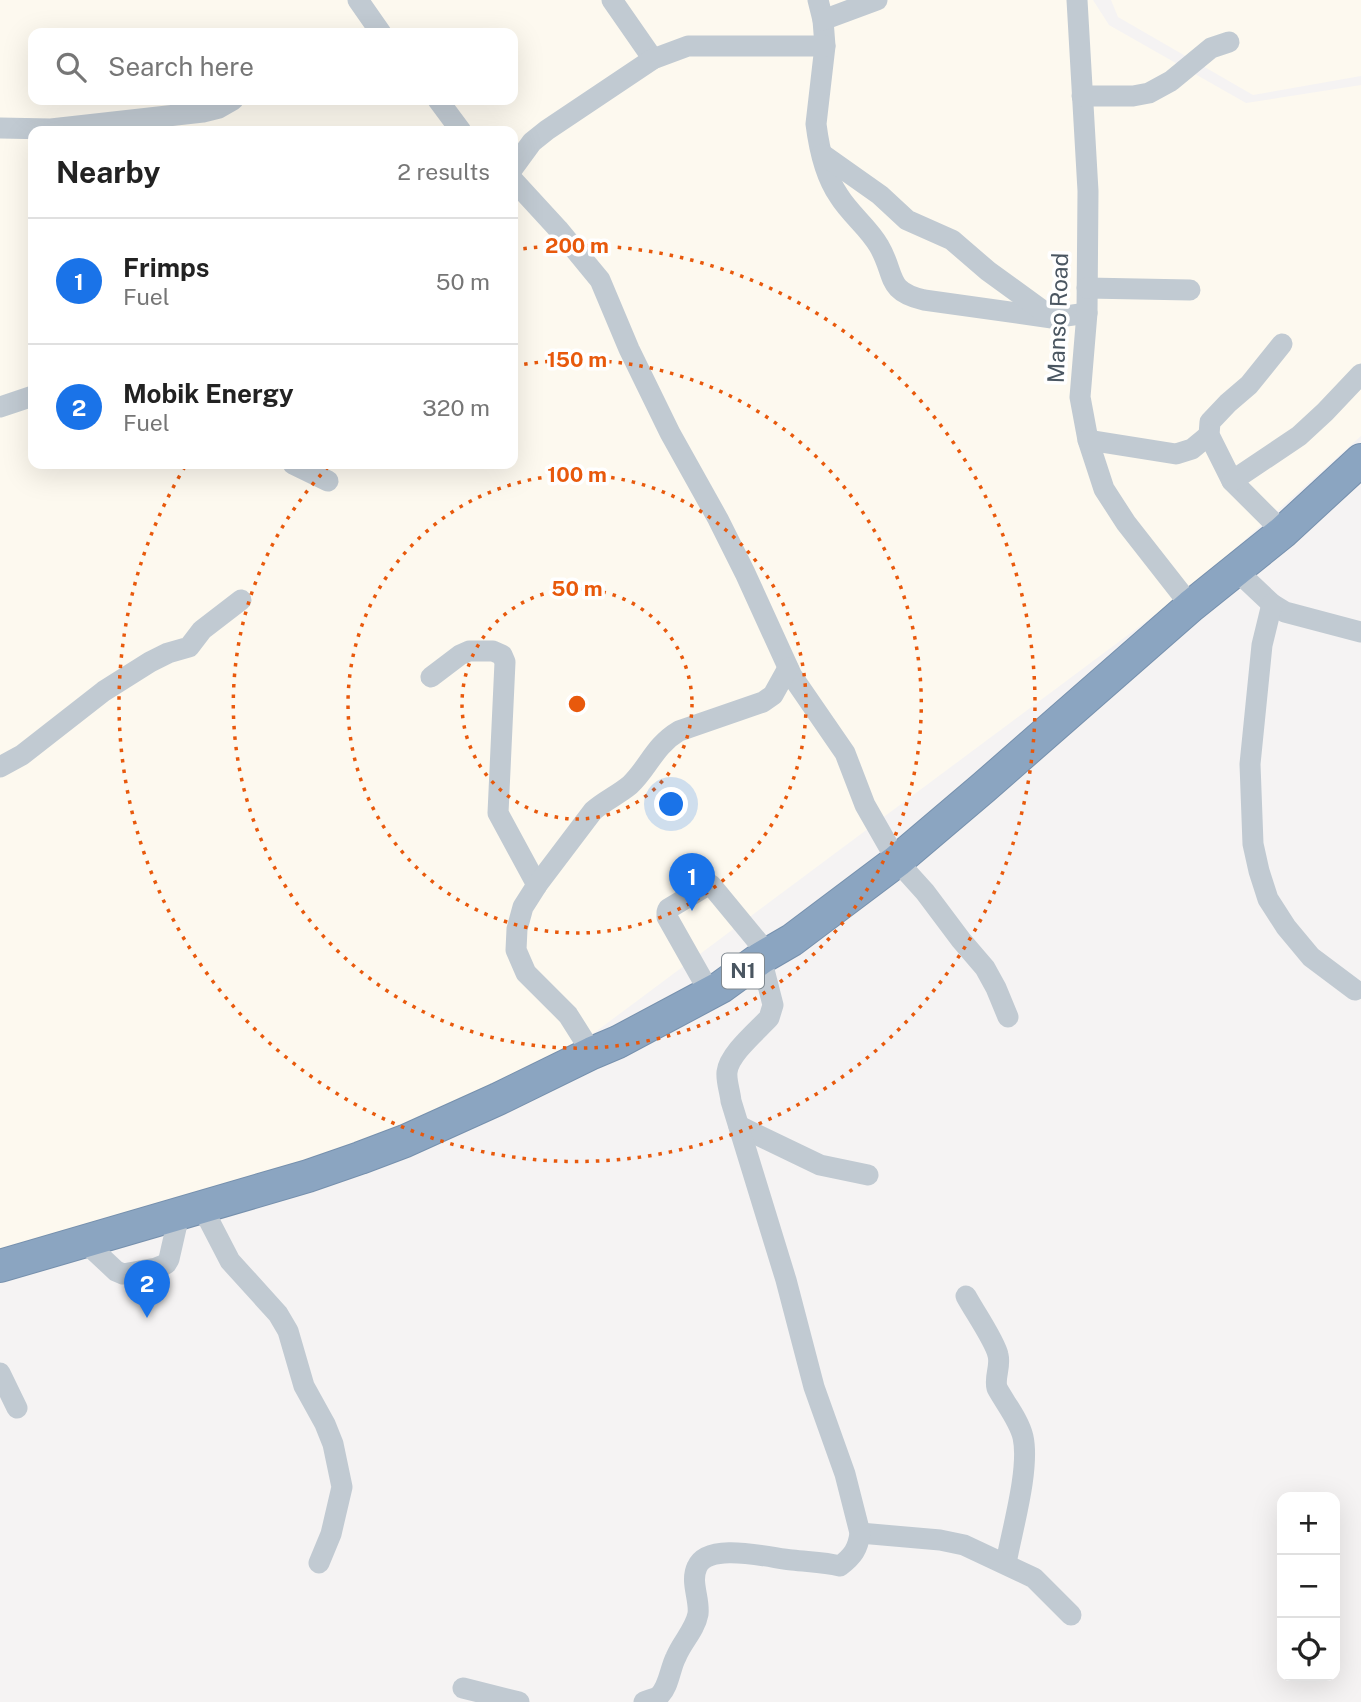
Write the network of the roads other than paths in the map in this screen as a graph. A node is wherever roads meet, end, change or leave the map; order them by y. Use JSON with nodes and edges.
{"nodes":[{"id":1,"x":358,"y":0,"type":"edge"},
{"id":2,"x":612,"y":0,"type":"edge"},
{"id":3,"x":877,"y":0,"type":"edge"},
{"id":4,"x":1077,"y":0,"type":"edge"},
{"id":5,"x":821,"y":10,"type":"edge"},
{"id":6,"x":377,"y":28,"type":"edge"},
{"id":7,"x":1229,"y":42,"type":"dead end"},
{"id":8,"x":825,"y":46,"type":"junction"},
{"id":9,"x":653,"y":59,"type":"junction"},
{"id":10,"x":1082,"y":96,"type":"junction"},
{"id":11,"x":224,"y":105,"type":"edge"},
{"id":12,"x":442,"y":105,"type":"edge"},
{"id":13,"x":78,"y":126,"type":"edge"},
{"id":14,"x":457,"y":126,"type":"edge"},
{"id":15,"x":0,"y":128,"type":"edge"},
{"id":16,"x":28,"y":129,"type":"edge"},
{"id":17,"x":822,"y":154,"type":"junction"},
{"id":18,"x":518,"y":161,"type":"edge"},
{"id":19,"x":518,"y":185,"type":"edge"},
{"id":20,"x":1087,"y":288,"type":"junction"},
{"id":21,"x":1190,"y":290,"type":"dead end"},
{"id":22,"x":1087,"y":313,"type":"junction"},
{"id":23,"x":1052,"y":318,"type":"junction"},
{"id":24,"x":1282,"y":344,"type":"dead end"},
{"id":25,"x":1361,"y":374,"type":"edge"},
{"id":26,"x":28,"y":398,"type":"edge"},
{"id":27,"x":0,"y":407,"type":"edge"},
{"id":28,"x":1209,"y":435,"type":"junction"},
{"id":29,"x":1088,"y":440,"type":"junction"},
{"id":30,"x":1361,"y":460,"type":"edge"},
{"id":31,"x":303,"y":469,"type":"edge"},
{"id":32,"x":328,"y":481,"type":"dead end"},
{"id":33,"x":1232,"y":481,"type":"junction"},
{"id":34,"x":1283,"y":532,"type":"junction"},
{"id":35,"x":1237,"y":570,"type":"junction"},
{"id":36,"x":241,"y":600,"type":"dead end"},
{"id":37,"x":1272,"y":604,"type":"junction"},
{"id":38,"x":1191,"y":606,"type":"junction"},
{"id":39,"x":1361,"y":632,"type":"edge"},
{"id":40,"x":788,"y":667,"type":"junction"},
{"id":41,"x":430,"y":677,"type":"dead end"},
{"id":42,"x":0,"y":767,"type":"edge"},
{"id":43,"x":897,"y":861,"type":"junction"},
{"id":44,"x":537,"y":885,"type":"junction"},
{"id":45,"x":764,"y":956,"type":"junction"},
{"id":46,"x":1355,"y":990,"type":"dead end"},
{"id":47,"x":710,"y":993,"type":"junction"},
{"id":48,"x":1008,"y":1017,"type":"dead end"},
{"id":49,"x":592,"y":1053,"type":"junction"},
{"id":50,"x":739,"y":1126,"type":"junction"},
{"id":51,"x":868,"y":1175,"type":"dead end"},
{"id":52,"x":190,"y":1211,"type":"junction"},
{"id":53,"x":85,"y":1242,"type":"junction"},
{"id":54,"x":0,"y":1266,"type":"edge"},
{"id":55,"x":966,"y":1296,"type":"dead end"},
{"id":56,"x":0,"y":1373,"type":"edge"},
{"id":57,"x":17,"y":1408,"type":"dead end"},
{"id":58,"x":860,"y":1533,"type":"junction"},
{"id":59,"x":318,"y":1563,"type":"dead end"},
{"id":60,"x":1006,"y":1563,"type":"junction"},
{"id":61,"x":1071,"y":1615,"type":"dead end"},
{"id":62,"x":464,"y":1688,"type":"dead end"},
{"id":63,"x":519,"y":1702,"type":"edge"},
{"id":64,"x":644,"y":1702,"type":"edge"}],
"edges":[{"from":1,"to":6,"type":"street"},
{"from":2,"to":9,"type":"street"},
{"from":3,"to":5,"type":"street"},
{"from":4,"to":10,"type":"street","name":"Manso Road"},
{"from":5,"to":8,"type":"street"},
{"from":7,"to":10,"type":"street"},
{"from":8,"to":9,"type":"street"},
{"from":8,"to":17,"type":"street"},
{"from":9,"to":18,"type":"street"},
{"from":10,"to":20,"type":"street","name":"Manso Road"},
{"from":11,"to":13,"type":"street"},
{"from":12,"to":14,"type":"street"},
{"from":15,"to":16,"type":"street"},
{"from":17,"to":23,"type":"street"},
{"from":17,"to":23,"type":"street"},
{"from":19,"to":40,"type":"street"},
{"from":20,"to":21,"type":"street"},
{"from":20,"to":22,"type":"street","name":"Manso Road"},
{"from":22,"to":23,"type":"street"},
{"from":22,"to":29,"type":"street","name":"Manso Road"},
{"from":24,"to":28,"type":"street"},
{"from":25,"to":33,"type":"street"},
{"from":26,"to":27,"type":"street"},
{"from":28,"to":29,"type":"street"},
{"from":28,"to":33,"type":"street"},
{"from":29,"to":38,"type":"street","name":"Manso Road"},
{"from":30,"to":34,"type":"highway","number":"N1"},
{"from":31,"to":32,"type":"street"},
{"from":33,"to":34,"type":"street"},
{"from":34,"to":35,"type":"highway","number":"N1"},
{"from":35,"to":37,"type":"street"},
{"from":35,"to":38,"type":"highway","number":"N1"},
{"from":36,"to":42,"type":"street"},
{"from":37,"to":39,"type":"street"},
{"from":37,"to":46,"type":"street"},
{"from":38,"to":43,"type":"highway","number":"N1"},
{"from":40,"to":43,"type":"street"},
{"from":40,"to":44,"type":"street"},
{"from":41,"to":44,"type":"street"},
{"from":43,"to":45,"type":"highway","number":"N1"},
{"from":43,"to":48,"type":"street"},
{"from":44,"to":49,"type":"street"},
{"from":45,"to":47,"type":"highway","number":"N1"},
{"from":45,"to":47,"type":"street"},
{"from":45,"to":50,"type":"street"},
{"from":47,"to":49,"type":"highway","number":"N1"},
{"from":49,"to":52,"type":"highway","number":"N1"},
{"from":50,"to":51,"type":"street"},
{"from":50,"to":58,"type":"street"},
{"from":52,"to":53,"type":"highway","number":"N1"},
{"from":52,"to":53,"type":"street"},
{"from":52,"to":59,"type":"street"},
{"from":53,"to":54,"type":"highway","number":"N1"},
{"from":55,"to":60,"type":"street"},
{"from":56,"to":57,"type":"street"},
{"from":58,"to":60,"type":"street"},
{"from":58,"to":64,"type":"street"},
{"from":60,"to":61,"type":"street"},
{"from":62,"to":63,"type":"street"}]}
